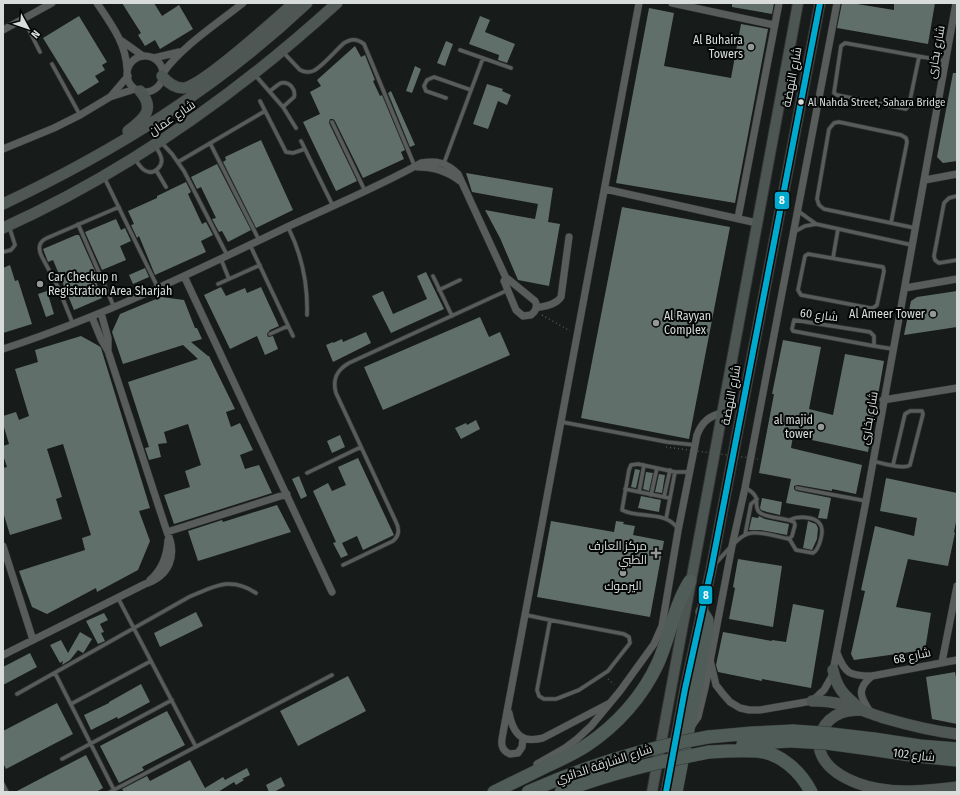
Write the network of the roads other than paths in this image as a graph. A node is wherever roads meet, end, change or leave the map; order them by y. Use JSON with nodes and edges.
{"nodes":[{"id":1,"x":52,"y":3,"type":"edge"},
{"id":2,"x":97,"y":3,"type":"edge"},
{"id":3,"x":243,"y":3,"type":"edge"},
{"id":4,"x":294,"y":3,"type":"edge"},
{"id":5,"x":307,"y":3,"type":"edge"},
{"id":6,"x":337,"y":3,"type":"edge"},
{"id":7,"x":639,"y":3,"type":"edge"},
{"id":8,"x":672,"y":3,"type":"edge"},
{"id":9,"x":779,"y":3,"type":"edge"},
{"id":10,"x":798,"y":3,"type":"edge"},
{"id":11,"x":820,"y":3,"type":"edge"},
{"id":12,"x":837,"y":3,"type":"edge"},
{"id":13,"x":956,"y":3,"type":"edge"},
{"id":14,"x":24,"y":20,"type":"junction"},
{"id":15,"x":774,"y":25,"type":"junction"},
{"id":16,"x":3,"y":29,"type":"edge"},
{"id":17,"x":121,"y":40,"type":"junction"},
{"id":18,"x":460,"y":50,"type":"dead end"},
{"id":19,"x":282,"y":51,"type":"junction"},
{"id":20,"x":40,"y":52,"type":"dead end"},
{"id":21,"x":181,"y":52,"type":"junction"},
{"id":22,"x":143,"y":56,"type":"junction"},
{"id":23,"x":919,"y":57,"type":"junction"},
{"id":24,"x":154,"y":58,"type":"junction"},
{"id":25,"x":483,"y":58,"type":"junction"},
{"id":26,"x":945,"y":61,"type":"junction"},
{"id":27,"x":52,"y":64,"type":"dead end"},
{"id":28,"x":511,"y":68,"type":"dead end"},
{"id":29,"x":128,"y":74,"type":"junction"},
{"id":30,"x":254,"y":74,"type":"junction"},
{"id":31,"x":163,"y":75,"type":"junction"},
{"id":32,"x":138,"y":90,"type":"junction"},
{"id":33,"x":471,"y":90,"type":"junction"},
{"id":34,"x":270,"y":91,"type":"junction"},
{"id":35,"x":110,"y":97,"type":"junction"},
{"id":36,"x":446,"y":98,"type":"dead end"},
{"id":37,"x":260,"y":101,"type":"dead end"},
{"id":38,"x":283,"y":107,"type":"junction"},
{"id":39,"x":265,"y":111,"type":"junction"},
{"id":40,"x":80,"y":115,"type":"junction"},
{"id":41,"x":332,"y":122,"type":"dead end"},
{"id":42,"x":296,"y":128,"type":"dead end"},
{"id":43,"x":301,"y":141,"type":"dead end"},
{"id":44,"x":120,"y":143,"type":"junction"},
{"id":45,"x":158,"y":143,"type":"junction"},
{"id":46,"x":210,"y":143,"type":"junction"},
{"id":47,"x":3,"y":149,"type":"edge"},
{"id":48,"x":305,"y":149,"type":"junction"},
{"id":49,"x":135,"y":158,"type":"junction"},
{"id":50,"x":178,"y":162,"type":"junction"},
{"id":51,"x":444,"y":163,"type":"junction"},
{"id":52,"x":415,"y":167,"type":"junction"},
{"id":53,"x":156,"y":170,"type":"junction"},
{"id":54,"x":957,"y":174,"type":"edge"},
{"id":55,"x":104,"y":177,"type":"junction"},
{"id":56,"x":925,"y":180,"type":"junction"},
{"id":57,"x":462,"y":182,"type":"junction"},
{"id":58,"x":166,"y":187,"type":"dead end"},
{"id":59,"x":605,"y":189,"type":"junction"},
{"id":60,"x":365,"y":191,"type":"junction"},
{"id":61,"x":957,"y":196,"type":"edge"},
{"id":62,"x":3,"y":204,"type":"edge"},
{"id":63,"x":333,"y":206,"type":"junction"},
{"id":64,"x":119,"y":207,"type":"junction"},
{"id":65,"x":797,"y":211,"type":"junction"},
{"id":66,"x":738,"y":218,"type":"junction"},
{"id":67,"x":757,"y":223,"type":"junction"},
{"id":68,"x":891,"y":223,"type":"junction"},
{"id":69,"x":78,"y":224,"type":"junction"},
{"id":70,"x":816,"y":224,"type":"junction"},
{"id":71,"x":6,"y":226,"type":"edge"},
{"id":72,"x":288,"y":227,"type":"junction"},
{"id":73,"x":916,"y":228,"type":"junction"},
{"id":74,"x":838,"y":229,"type":"junction"},
{"id":75,"x":793,"y":233,"type":"junction"},
{"id":76,"x":570,"y":237,"type":"dead end"},
{"id":77,"x":260,"y":241,"type":"junction"},
{"id":78,"x":250,"y":245,"type":"junction"},
{"id":79,"x":913,"y":245,"type":"junction"},
{"id":80,"x":3,"y":252,"type":"edge"},
{"id":81,"x":224,"y":258,"type":"junction"},
{"id":82,"x":833,"y":258,"type":"junction"},
{"id":83,"x":957,"y":260,"type":"edge"},
{"id":84,"x":260,"y":265,"type":"junction"},
{"id":85,"x":184,"y":276,"type":"junction"},
{"id":86,"x":432,"y":276,"type":"dead end"},
{"id":87,"x":506,"y":278,"type":"junction"},
{"id":88,"x":229,"y":279,"type":"junction"},
{"id":89,"x":460,"y":280,"type":"dead end"},
{"id":90,"x":957,"y":280,"type":"edge"},
{"id":91,"x":218,"y":284,"type":"dead end"},
{"id":92,"x":158,"y":288,"type":"junction"},
{"id":93,"x":905,"y":288,"type":"junction"},
{"id":94,"x":439,"y":290,"type":"junction"},
{"id":95,"x":508,"y":290,"type":"junction"},
{"id":96,"x":114,"y":307,"type":"junction"},
{"id":97,"x":536,"y":307,"type":"junction"},
{"id":98,"x":101,"y":313,"type":"junction"},
{"id":99,"x":307,"y":315,"type":"dead end"},
{"id":100,"x":452,"y":316,"type":"junction"},
{"id":101,"x":92,"y":317,"type":"junction"},
{"id":102,"x":73,"y":324,"type":"junction"},
{"id":103,"x":288,"y":326,"type":"junction"},
{"id":104,"x":270,"y":334,"type":"dead end"},
{"id":105,"x":293,"y":336,"type":"dead end"},
{"id":106,"x":874,"y":346,"type":"junction"},
{"id":107,"x":3,"y":349,"type":"edge"},
{"id":108,"x":893,"y":349,"type":"junction"},
{"id":109,"x":108,"y":352,"type":"junction"},
{"id":110,"x":957,"y":388,"type":"edge"},
{"id":111,"x":883,"y":400,"type":"junction"},
{"id":112,"x":722,"y":413,"type":"junction"},
{"id":113,"x":562,"y":422,"type":"junction"},
{"id":114,"x":695,"y":445,"type":"junction"},
{"id":115,"x":361,"y":446,"type":"junction"},
{"id":116,"x":873,"y":461,"type":"junction"},
{"id":117,"x":644,"y":465,"type":"junction"},
{"id":118,"x":893,"y":465,"type":"junction"},
{"id":119,"x":657,"y":468,"type":"junction"},
{"id":120,"x":670,"y":470,"type":"junction"},
{"id":121,"x":675,"y":472,"type":"junction"},
{"id":122,"x":690,"y":472,"type":"junction"},
{"id":123,"x":307,"y":473,"type":"dead end"},
{"id":124,"x":745,"y":488,"type":"junction"},
{"id":125,"x":797,"y":488,"type":"dead end"},
{"id":126,"x":625,"y":489,"type":"junction"},
{"id":127,"x":639,"y":492,"type":"junction"},
{"id":128,"x":287,"y":494,"type":"junction"},
{"id":129,"x":652,"y":495,"type":"junction"},
{"id":130,"x":664,"y":498,"type":"junction"},
{"id":131,"x":669,"y":498,"type":"junction"},
{"id":132,"x":757,"y":499,"type":"junction"},
{"id":133,"x":866,"y":501,"type":"junction"},
{"id":134,"x":666,"y":519,"type":"junction"},
{"id":135,"x":790,"y":520,"type":"junction"},
{"id":136,"x":678,"y":531,"type":"junction"},
{"id":137,"x":167,"y":532,"type":"junction"},
{"id":138,"x":745,"y":535,"type":"junction"},
{"id":139,"x":787,"y":538,"type":"junction"},
{"id":140,"x":3,"y":546,"type":"edge"},
{"id":141,"x":732,"y":546,"type":"junction"},
{"id":142,"x":343,"y":565,"type":"dead end"},
{"id":143,"x":711,"y":570,"type":"junction"},
{"id":144,"x":690,"y":581,"type":"junction"},
{"id":145,"x":957,"y":586,"type":"edge"},
{"id":146,"x":332,"y":592,"type":"dead end"},
{"id":147,"x":256,"y":593,"type":"dead end"},
{"id":148,"x":118,"y":598,"type":"junction"},
{"id":149,"x":702,"y":612,"type":"junction"},
{"id":150,"x":526,"y":615,"type":"junction"},
{"id":151,"x":550,"y":620,"type":"junction"},
{"id":152,"x":134,"y":628,"type":"junction"},
{"id":153,"x":33,"y":640,"type":"junction"},
{"id":154,"x":837,"y":653,"type":"junction"},
{"id":155,"x":3,"y":655,"type":"edge"},
{"id":156,"x":710,"y":660,"type":"junction"},
{"id":157,"x":957,"y":660,"type":"edge"},
{"id":158,"x":151,"y":661,"type":"junction"},
{"id":159,"x":942,"y":662,"type":"junction"},
{"id":160,"x":833,"y":670,"type":"junction"},
{"id":161,"x":55,"y":673,"type":"junction"},
{"id":162,"x":332,"y":674,"type":"dead end"},
{"id":163,"x":872,"y":676,"type":"junction"},
{"id":164,"x":17,"y":694,"type":"dead end"},
{"id":165,"x":172,"y":700,"type":"junction"},
{"id":166,"x":812,"y":701,"type":"junction"},
{"id":167,"x":610,"y":702,"type":"junction"},
{"id":168,"x":71,"y":704,"type":"junction"},
{"id":169,"x":508,"y":709,"type":"junction"},
{"id":170,"x":866,"y":712,"type":"junction"},
{"id":171,"x":688,"y":730,"type":"junction"},
{"id":172,"x":957,"y":734,"type":"edge"},
{"id":173,"x":791,"y":736,"type":"junction"},
{"id":174,"x":523,"y":738,"type":"junction"},
{"id":175,"x":91,"y":744,"type":"junction"},
{"id":176,"x":872,"y":744,"type":"junction"},
{"id":177,"x":196,"y":747,"type":"junction"},
{"id":178,"x":957,"y":749,"type":"edge"},
{"id":179,"x":709,"y":752,"type":"junction"},
{"id":180,"x":62,"y":759,"type":"dead end"},
{"id":181,"x":957,"y":760,"type":"edge"},
{"id":182,"x":518,"y":780,"type":"junction"},
{"id":183,"x":3,"y":784,"type":"edge"},
{"id":184,"x":957,"y":787,"type":"edge"},
{"id":185,"x":114,"y":790,"type":"junction"},
{"id":186,"x":929,"y":791,"type":"edge"},
{"id":187,"x":7,"y":792,"type":"edge"},
{"id":188,"x":110,"y":792,"type":"edge"},
{"id":189,"x":494,"y":792,"type":"edge"},
{"id":190,"x":528,"y":792,"type":"edge"},
{"id":191,"x":561,"y":792,"type":"edge"},
{"id":192,"x":652,"y":792,"type":"edge"},
{"id":193,"x":666,"y":792,"type":"edge"},
{"id":194,"x":676,"y":792,"type":"edge"},
{"id":195,"x":811,"y":792,"type":"edge"}],
"edges":[{"from":1,"to":14,"type":"street"},
{"from":2,"to":17,"type":"street"},
{"from":3,"to":21,"type":"street"},
{"from":4,"to":31,"type":"main road"},
{"from":5,"to":44,"type":"main road","name":"شارع عمان"},
{"from":6,"to":19,"type":"main road","name":"شارع عمان"},
{"from":7,"to":59,"type":"street"},
{"from":8,"to":15,"type":"street"},
{"from":9,"to":15,"type":"street"},
{"from":10,"to":67,"type":"main road","name":"شارع النهضة"},
{"from":11,"to":143,"type":"main road","name":"شارع النهضة"},
{"from":12,"to":65,"type":"street"},
{"from":13,"to":26,"type":"street","name":"شارع بخارى"},
{"from":14,"to":16,"type":"street"},
{"from":14,"to":20,"type":"lane"},
{"from":15,"to":66,"type":"street"},
{"from":17,"to":22,"type":"street"},
{"from":17,"to":29,"type":"street"},
{"from":18,"to":25,"type":"lane"},
{"from":19,"to":30,"type":"main road","name":"شارع عمان"},
{"from":19,"to":52,"type":"lane"},
{"from":21,"to":24,"type":"street"},
{"from":21,"to":31,"type":"street"},
{"from":22,"to":24,"type":"street"},
{"from":22,"to":29,"type":"street"},
{"from":23,"to":23,"type":"lane"},
{"from":23,"to":26,"type":"lane"},
{"from":24,"to":31,"type":"street"},
{"from":25,"to":28,"type":"lane"},
{"from":25,"to":33,"type":"lane"},
{"from":26,"to":56,"type":"street","name":"شارع بخارى"},
{"from":27,"to":40,"type":"lane"},
{"from":29,"to":32,"type":"street"},
{"from":29,"to":35,"type":"street"},
{"from":30,"to":34,"type":"lane"},
{"from":30,"to":45,"type":"main road","name":"شارع عمان"},
{"from":31,"to":32,"type":"street"},
{"from":32,"to":35,"type":"street"},
{"from":32,"to":44,"type":"main road"},
{"from":33,"to":36,"type":"lane"},
{"from":33,"to":51,"type":"lane"},
{"from":34,"to":38,"type":"lane"},
{"from":34,"to":38,"type":"lane"},
{"from":35,"to":40,"type":"street"},
{"from":37,"to":39,"type":"lane"},
{"from":38,"to":42,"type":"lane"},
{"from":39,"to":46,"type":"lane"},
{"from":39,"to":48,"type":"lane"},
{"from":40,"to":47,"type":"street"},
{"from":41,"to":60,"type":"lane"},
{"from":43,"to":48,"type":"lane"},
{"from":44,"to":62,"type":"main road","name":"شارع عمان"},
{"from":45,"to":49,"type":"main road","name":"شارع عمان"},
{"from":45,"to":50,"type":"lane"},
{"from":45,"to":53,"type":"lane"},
{"from":46,"to":50,"type":"lane"},
{"from":46,"to":77,"type":"lane"},
{"from":48,"to":63,"type":"lane"},
{"from":49,"to":53,"type":"lane"},
{"from":49,"to":55,"type":"main road","name":"شارع عمان"},
{"from":50,"to":81,"type":"lane"},
{"from":51,"to":52,"type":"street"},
{"from":51,"to":57,"type":"street"},
{"from":52,"to":57,"type":"street"},
{"from":52,"to":60,"type":"street"},
{"from":53,"to":58,"type":"lane"},
{"from":54,"to":56,"type":"street"},
{"from":55,"to":64,"type":"lane"},
{"from":55,"to":71,"type":"main road","name":"شارع عمان"},
{"from":56,"to":73,"type":"street","name":"شارع بخارى"},
{"from":57,"to":87,"type":"street"},
{"from":59,"to":66,"type":"street"},
{"from":59,"to":113,"type":"street"},
{"from":60,"to":63,"type":"street"},
{"from":61,"to":83,"type":"lane"},
{"from":63,"to":72,"type":"street"},
{"from":64,"to":69,"type":"lane"},
{"from":64,"to":92,"type":"lane"},
{"from":65,"to":70,"type":"lane"},
{"from":65,"to":75,"type":"street"},
{"from":66,"to":67,"type":"street"},
{"from":67,"to":112,"type":"main road","name":"شارع النهضة"},
{"from":68,"to":68,"type":"lane"},
{"from":68,"to":73,"type":"lane"},
{"from":69,"to":96,"type":"lane"},
{"from":69,"to":102,"type":"lane"},
{"from":70,"to":74,"type":"lane"},
{"from":70,"to":75,"type":"lane"},
{"from":71,"to":80,"type":"lane"},
{"from":72,"to":77,"type":"street"},
{"from":72,"to":99,"type":"lane"},
{"from":73,"to":79,"type":"street","name":"شارع بخارى"},
{"from":74,"to":79,"type":"lane"},
{"from":74,"to":82,"type":"lane"},
{"from":75,"to":124,"type":"street"},
{"from":76,"to":97,"type":"street"},
{"from":77,"to":78,"type":"street"},
{"from":78,"to":81,"type":"street"},
{"from":78,"to":84,"type":"lane"},
{"from":79,"to":93,"type":"street","name":"شارع بخارى"},
{"from":81,"to":85,"type":"street"},
{"from":81,"to":88,"type":"lane"},
{"from":82,"to":82,"type":"lane"},
{"from":84,"to":88,"type":"lane"},
{"from":84,"to":103,"type":"lane"},
{"from":85,"to":92,"type":"street"},
{"from":85,"to":128,"type":"street"},
{"from":86,"to":94,"type":"lane"},
{"from":87,"to":95,"type":"street"},
{"from":87,"to":97,"type":"street"},
{"from":88,"to":91,"type":"lane"},
{"from":89,"to":94,"type":"lane"},
{"from":90,"to":93,"type":"street"},
{"from":92,"to":96,"type":"street"},
{"from":93,"to":108,"type":"street","name":"شارع بخارى"},
{"from":94,"to":100,"type":"lane"},
{"from":95,"to":97,"type":"street"},
{"from":95,"to":100,"type":"lane"},
{"from":96,"to":98,"type":"street"},
{"from":98,"to":101,"type":"street"},
{"from":98,"to":109,"type":"street"},
{"from":100,"to":115,"type":"lane"},
{"from":101,"to":102,"type":"street"},
{"from":101,"to":109,"type":"street"},
{"from":102,"to":107,"type":"street"},
{"from":103,"to":104,"type":"lane"},
{"from":103,"to":105,"type":"lane"},
{"from":106,"to":106,"type":"lane","name":"شارع 60"},
{"from":106,"to":108,"type":"lane","name":"شارع 60"},
{"from":108,"to":111,"type":"street","name":"شارع بخارى"},
{"from":109,"to":137,"type":"street"},
{"from":110,"to":111,"type":"street"},
{"from":111,"to":116,"type":"street","name":"شارع بخارى"},
{"from":112,"to":114,"type":"street"},
{"from":112,"to":144,"type":"main road","name":"شارع النهضة"},
{"from":113,"to":114,"type":"lane"},
{"from":113,"to":150,"type":"street"},
{"from":114,"to":122,"type":"street"},
{"from":115,"to":123,"type":"lane"},
{"from":115,"to":142,"type":"lane"},
{"from":116,"to":118,"type":"lane"},
{"from":116,"to":133,"type":"street","name":"شارع بخارى"},
{"from":117,"to":119,"type":"lane"},
{"from":117,"to":126,"type":"lane"},
{"from":117,"to":127,"type":"lane"},
{"from":118,"to":118,"type":"lane"},
{"from":119,"to":120,"type":"lane"},
{"from":119,"to":129,"type":"lane"},
{"from":120,"to":121,"type":"lane"},
{"from":120,"to":130,"type":"lane"},
{"from":121,"to":122,"type":"lane"},
{"from":121,"to":131,"type":"lane"},
{"from":122,"to":136,"type":"street"},
{"from":124,"to":132,"type":"lane"},
{"from":124,"to":141,"type":"street"},
{"from":125,"to":133,"type":"lane"},
{"from":126,"to":127,"type":"lane"},
{"from":126,"to":134,"type":"lane"},
{"from":127,"to":129,"type":"lane"},
{"from":128,"to":137,"type":"street"},
{"from":128,"to":146,"type":"street"},
{"from":129,"to":130,"type":"lane"},
{"from":130,"to":131,"type":"lane"},
{"from":131,"to":134,"type":"lane"},
{"from":132,"to":135,"type":"lane"},
{"from":132,"to":138,"type":"lane"},
{"from":133,"to":154,"type":"street","name":"شارع بخارى"},
{"from":134,"to":136,"type":"lane"},
{"from":135,"to":139,"type":"lane"},
{"from":135,"to":139,"type":"lane"},
{"from":136,"to":167,"type":"street"},
{"from":137,"to":148,"type":"street"},
{"from":138,"to":139,"type":"lane"},
{"from":138,"to":141,"type":"lane"},
{"from":140,"to":153,"type":"street"},
{"from":141,"to":143,"type":"lane"},
{"from":141,"to":156,"type":"street"},
{"from":143,"to":149,"type":"main road","name":"شارع النهضة"},
{"from":144,"to":182,"type":"highway"},
{"from":144,"to":192,"type":"main road","name":"شارع النهضة"},
{"from":145,"to":159,"type":"street"},
{"from":147,"to":152,"type":"lane"},
{"from":148,"to":152,"type":"lane"},
{"from":148,"to":153,"type":"street"},
{"from":149,"to":171,"type":"highway"},
{"from":149,"to":193,"type":"main road","name":"شارع النهضة"},
{"from":150,"to":151,"type":"lane"},
{"from":150,"to":169,"type":"street"},
{"from":151,"to":151,"type":"lane"},
{"from":152,"to":158,"type":"lane"},
{"from":152,"to":161,"type":"lane"},
{"from":153,"to":155,"type":"street"},
{"from":154,"to":160,"type":"street","name":"شارع بخارى"},
{"from":154,"to":163,"type":"street","name":"شارع 68"},
{"from":156,"to":166,"type":"street"},
{"from":156,"to":171,"type":"street"},
{"from":157,"to":159,"type":"street","name":"شارع 68"},
{"from":158,"to":165,"type":"lane"},
{"from":158,"to":168,"type":"lane"},
{"from":159,"to":163,"type":"street","name":"شارع 68"},
{"from":160,"to":166,"type":"street","name":"شارع بخارى"},
{"from":160,"to":170,"type":"main road"},
{"from":161,"to":164,"type":"lane"},
{"from":161,"to":168,"type":"lane"},
{"from":162,"to":177,"type":"lane"},
{"from":163,"to":170,"type":"street"},
{"from":165,"to":175,"type":"lane"},
{"from":165,"to":177,"type":"lane"},
{"from":166,"to":170,"type":"main road"},
{"from":167,"to":174,"type":"street"},
{"from":167,"to":182,"type":"street"},
{"from":168,"to":175,"type":"lane"},
{"from":169,"to":174,"type":"street"},
{"from":169,"to":174,"type":"street"},
{"from":170,"to":172,"type":"main road"},
{"from":170,"to":186,"type":"main road"},
{"from":171,"to":194,"type":"highway"},
{"from":173,"to":176,"type":"highway","name":"شارع الشارقة الدائري","bridge":true},
{"from":173,"to":179,"type":"highway","name":"شارع الشارقة الدائري"},
{"from":173,"to":190,"type":"highway","name":"شارع الشارقة الدائري","bridge":true},
{"from":175,"to":180,"type":"lane"},
{"from":175,"to":185,"type":"lane"},
{"from":176,"to":178,"type":"highway","name":"شارع 102"},
{"from":176,"to":181,"type":"highway","name":"شارع 102"},
{"from":177,"to":185,"type":"lane"},
{"from":179,"to":191,"type":"highway","name":"شارع الشارقة الدائري","bridge":true},
{"from":179,"to":195,"type":"highway"},
{"from":182,"to":189,"type":"highway"},
{"from":183,"to":187,"type":"lane"},
{"from":184,"to":186,"type":"main road"},
{"from":185,"to":188,"type":"lane"}]}
